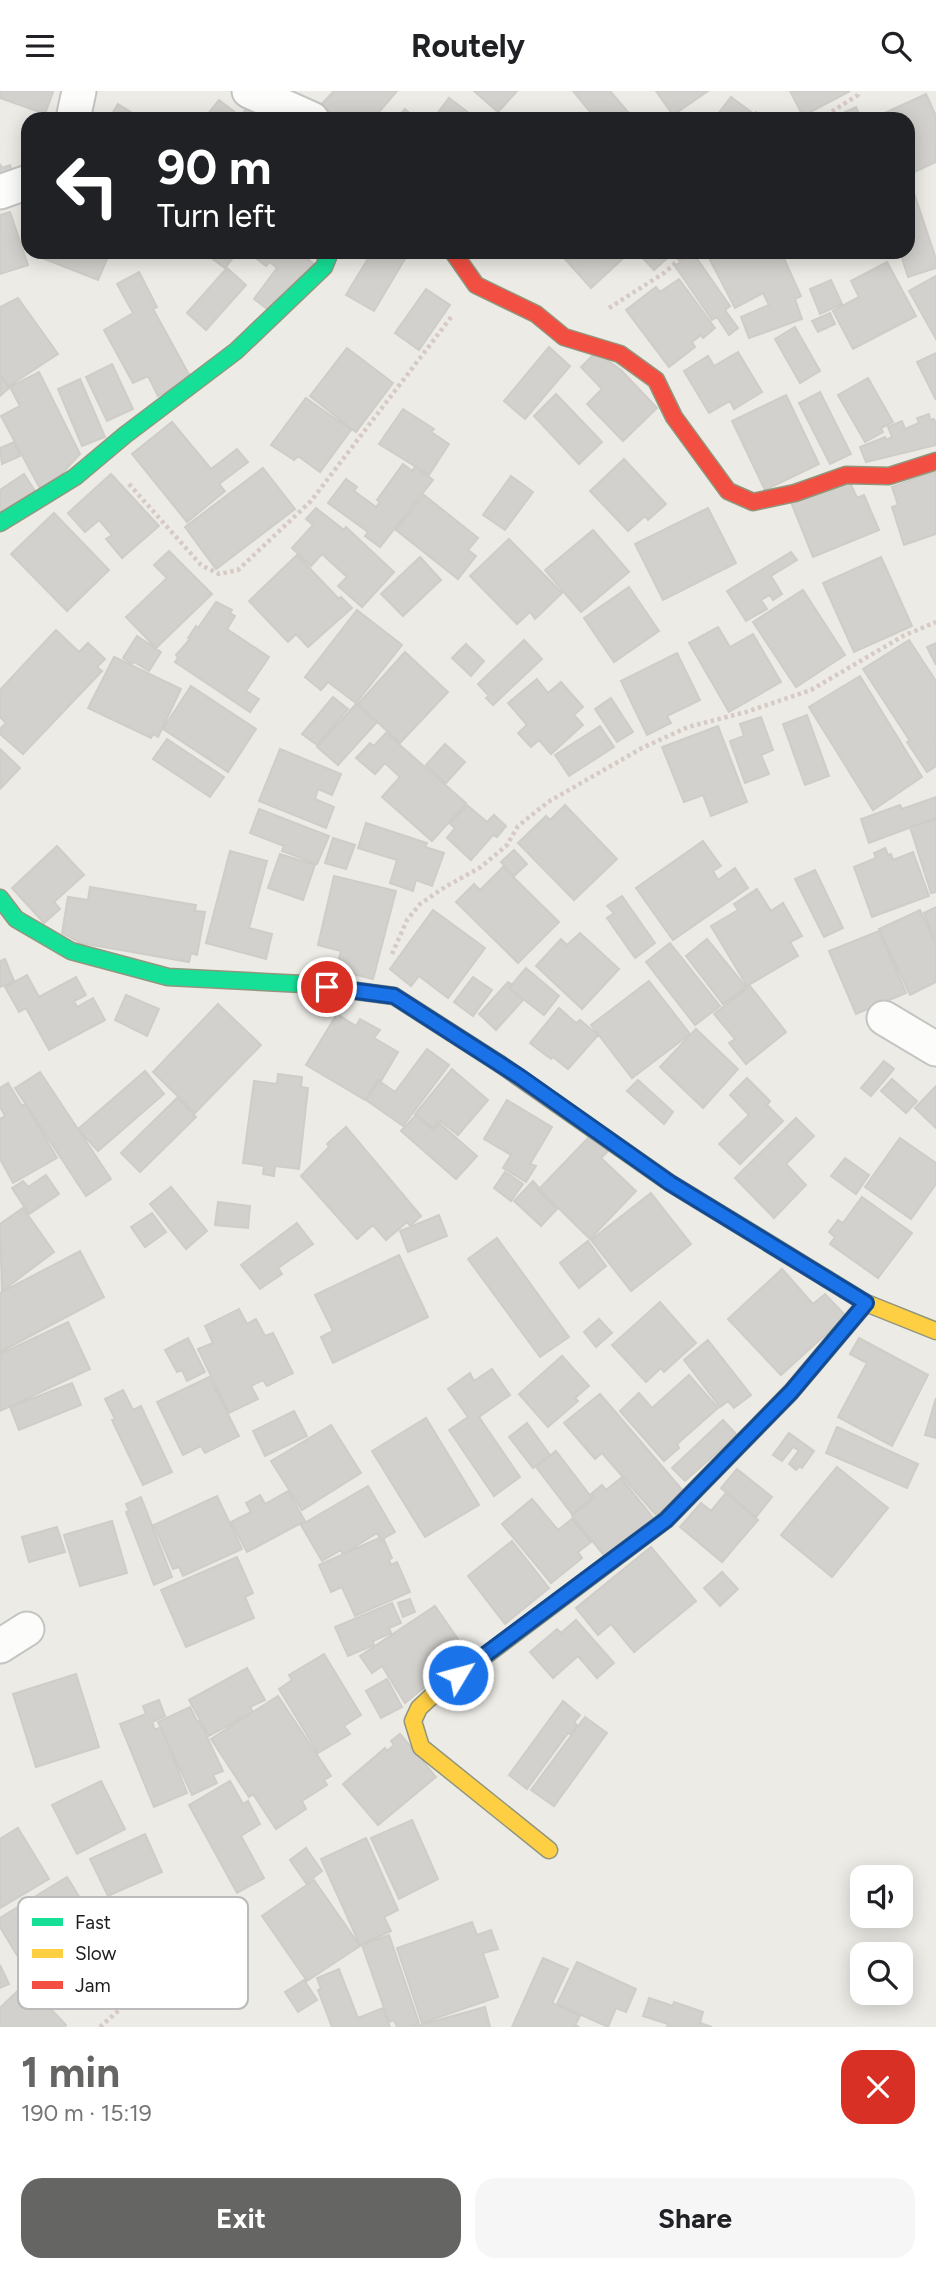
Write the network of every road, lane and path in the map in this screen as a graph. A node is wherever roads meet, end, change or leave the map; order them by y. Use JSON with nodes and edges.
{"nodes":[{"id":1,"x":79,"y":91,"type":"edge"},
{"id":2,"x":249,"y":91,"type":"edge"},
{"id":3,"x":858,"y":91,"type":"edge"},
{"id":4,"x":74,"y":112,"type":"edge"},
{"id":5,"x":296,"y":112,"type":"edge"},
{"id":6,"x":832,"y":112,"type":"edge"},
{"id":7,"x":21,"y":184,"type":"edge"},
{"id":8,"x":0,"y":192,"type":"edge"},
{"id":9,"x":327,"y":259,"type":"edge"},
{"id":10,"x":458,"y":259,"type":"edge"},
{"id":11,"x":680,"y":259,"type":"edge"},
{"id":12,"x":476,"y":285,"type":"junction"},
{"id":13,"x":564,"y":337,"type":"junction"},
{"id":14,"x":103,"y":455,"type":"junction"},
{"id":15,"x":936,"y":461,"type":"edge"},
{"id":16,"x":0,"y":523,"type":"edge"},
{"id":17,"x":936,"y":622,"type":"edge"},
{"id":18,"x":0,"y":898,"type":"edge"},
{"id":19,"x":375,"y":994,"type":"junction"},
{"id":20,"x":884,"y":1018,"type":"dead end"},
{"id":21,"x":936,"y":1049,"type":"edge"},
{"id":22,"x":866,"y":1303,"type":"junction"},
{"id":23,"x":936,"y":1331,"type":"edge"},
{"id":24,"x":549,"y":1850,"type":"dead end"},
{"id":25,"x":120,"y":2009,"type":"edge"},
{"id":26,"x":100,"y":2027,"type":"edge"}],
"edges":[{"from":1,"to":4,"type":"street"},
{"from":2,"to":5,"type":"street"},
{"from":3,"to":6,"type":"path"},
{"from":7,"to":8,"type":"street"},
{"from":9,"to":14,"type":"street"},
{"from":10,"to":12,"type":"street"},
{"from":11,"to":13,"type":"path"},
{"from":12,"to":13,"type":"street"},
{"from":12,"to":14,"type":"path"},
{"from":13,"to":15,"type":"street"},
{"from":14,"to":16,"type":"street"},
{"from":17,"to":19,"type":"path"},
{"from":18,"to":19,"type":"street"},
{"from":19,"to":22,"type":"street"},
{"from":20,"to":21,"type":"street"},
{"from":22,"to":23,"type":"street"},
{"from":22,"to":24,"type":"street"},
{"from":25,"to":26,"type":"path"}]}
